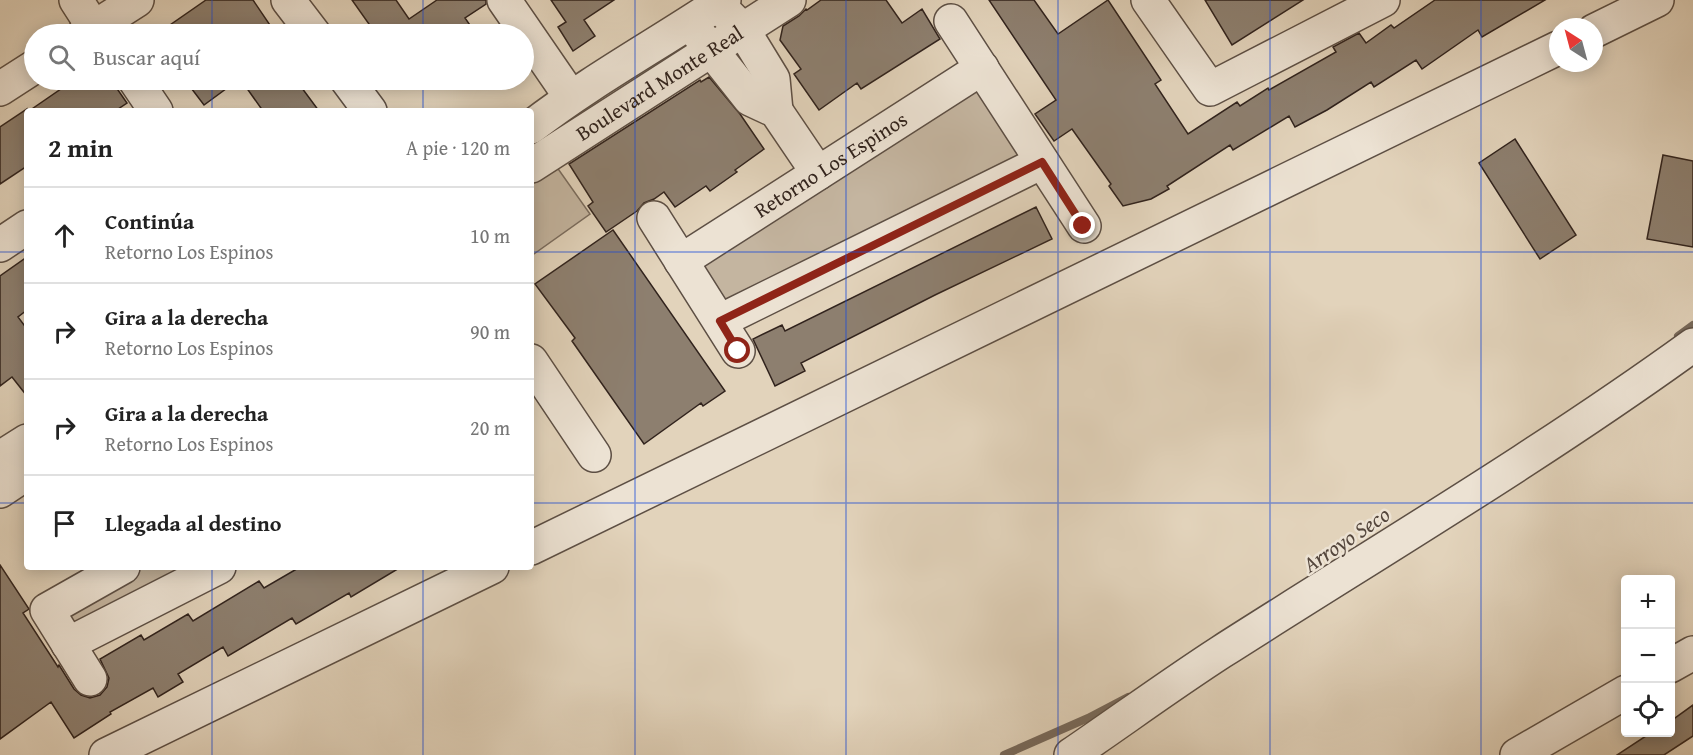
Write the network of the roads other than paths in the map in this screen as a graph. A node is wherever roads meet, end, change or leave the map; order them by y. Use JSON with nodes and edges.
{"nodes":[{"id":1,"x":76,"y":0,"type":"edge"},
{"id":2,"x":137,"y":0,"type":"edge"},
{"id":3,"x":288,"y":0,"type":"edge"},
{"id":4,"x":504,"y":0,"type":"edge"},
{"id":5,"x":789,"y":0,"type":"edge"},
{"id":6,"x":1148,"y":0,"type":"edge"},
{"id":7,"x":1657,"y":0,"type":"edge"},
{"id":8,"x":720,"y":2,"type":"edge"},
{"id":9,"x":1370,"y":3,"type":"edge"},
{"id":10,"x":951,"y":21,"type":"dead end"},
{"id":11,"x":691,"y":23,"type":"junction"},
{"id":12,"x":86,"y":24,"type":"edge"},
{"id":13,"x":100,"y":24,"type":"edge"},
{"id":14,"x":306,"y":24,"type":"edge"},
{"id":15,"x":520,"y":24,"type":"edge"},
{"id":16,"x":1603,"y":27,"type":"edge"},
{"id":17,"x":743,"y":30,"type":"junction"},
{"id":18,"x":534,"y":44,"type":"edge"},
{"id":19,"x":710,"y":50,"type":"junction"},
{"id":20,"x":1549,"y":52,"type":"edge"},
{"id":21,"x":981,"y":68,"type":"junction"},
{"id":22,"x":24,"y":73,"type":"edge"},
{"id":23,"x":0,"y":89,"type":"edge"},
{"id":24,"x":142,"y":90,"type":"edge"},
{"id":25,"x":354,"y":90,"type":"edge"},
{"id":26,"x":570,"y":96,"type":"junction"},
{"id":27,"x":154,"y":108,"type":"edge"},
{"id":28,"x":368,"y":108,"type":"edge"},
{"id":29,"x":776,"y":111,"type":"junction"},
{"id":30,"x":534,"y":125,"type":"edge"},
{"id":31,"x":1042,"y":162,"type":"junction"},
{"id":32,"x":534,"y":164,"type":"edge"},
{"id":33,"x":818,"y":173,"type":"junction"},
{"id":34,"x":654,"y":218,"type":"dead end"},
{"id":35,"x":1083,"y":226,"type":"dead end"},
{"id":36,"x":24,"y":229,"type":"edge"},
{"id":37,"x":0,"y":244,"type":"edge"},
{"id":38,"x":681,"y":261,"type":"junction"},
{"id":39,"x":720,"y":321,"type":"junction"},
{"id":40,"x":1693,"y":345,"type":"edge"},
{"id":41,"x":738,"y":351,"type":"dead end"},
{"id":42,"x":534,"y":365,"type":"edge"},
{"id":43,"x":24,"y":443,"type":"edge"},
{"id":44,"x":594,"y":455,"type":"dead end"},
{"id":45,"x":0,"y":458,"type":"edge"},
{"id":46,"x":24,"y":475,"type":"edge"},
{"id":47,"x":0,"y":491,"type":"edge"},
{"id":48,"x":534,"y":547,"type":"edge"},
{"id":49,"x":106,"y":570,"type":"edge"},
{"id":50,"x":118,"y":570,"type":"edge"},
{"id":51,"x":213,"y":570,"type":"edge"},
{"id":52,"x":486,"y":570,"type":"edge"},
{"id":53,"x":47,"y":610,"type":"junction"},
{"id":54,"x":68,"y":644,"type":"junction"},
{"id":55,"x":1693,"y":653,"type":"edge"},
{"id":56,"x":1675,"y":664,"type":"edge"},
{"id":57,"x":90,"y":679,"type":"dead end"},
{"id":58,"x":1621,"y":695,"type":"edge"},
{"id":59,"x":106,"y":755,"type":"edge"},
{"id":60,"x":1071,"y":755,"type":"edge"},
{"id":61,"x":1517,"y":755,"type":"edge"}],
"edges":[{"from":1,"to":12,"type":"street"},
{"from":2,"to":13,"type":"street"},
{"from":3,"to":14,"type":"street"},
{"from":4,"to":15,"type":"street"},
{"from":5,"to":17,"type":"street","name":"Boulevard Monte Real"},
{"from":6,"to":9,"type":"street"},
{"from":7,"to":16,"type":"street"},
{"from":8,"to":11,"type":"street","name":"Boulevard Monte Real"},
{"from":8,"to":17,"type":"street"},
{"from":10,"to":21,"type":"street"},
{"from":11,"to":19,"type":"street"},
{"from":11,"to":26,"type":"street","name":"Boulevard Monte Real"},
{"from":17,"to":19,"type":"street","name":"Boulevard Monte Real"},
{"from":17,"to":29,"type":"street"},
{"from":18,"to":26,"type":"street"},
{"from":19,"to":29,"type":"street"},
{"from":19,"to":32,"type":"street","name":"Boulevard Monte Real"},
{"from":20,"to":48,"type":"street"},
{"from":21,"to":31,"type":"street"},
{"from":21,"to":33,"type":"street","name":"Retorno Los Espinos"},
{"from":22,"to":23,"type":"street"},
{"from":24,"to":27,"type":"street"},
{"from":25,"to":28,"type":"street"},
{"from":26,"to":30,"type":"street","name":"Boulevard Monte Real"},
{"from":29,"to":33,"type":"street"},
{"from":31,"to":35,"type":"street"},
{"from":31,"to":39,"type":"street"},
{"from":33,"to":38,"type":"street","name":"Retorno Los Espinos"},
{"from":34,"to":38,"type":"street"},
{"from":36,"to":37,"type":"street"},
{"from":38,"to":39,"type":"street"},
{"from":39,"to":41,"type":"street"},
{"from":40,"to":60,"type":"street"},
{"from":42,"to":44,"type":"street"},
{"from":43,"to":45,"type":"street"},
{"from":46,"to":47,"type":"street"},
{"from":49,"to":53,"type":"street"},
{"from":50,"to":53,"type":"street"},
{"from":51,"to":54,"type":"street"},
{"from":52,"to":59,"type":"street"},
{"from":53,"to":54,"type":"street"},
{"from":54,"to":57,"type":"street"},
{"from":55,"to":56,"type":"street"},
{"from":58,"to":61,"type":"street"}]}
